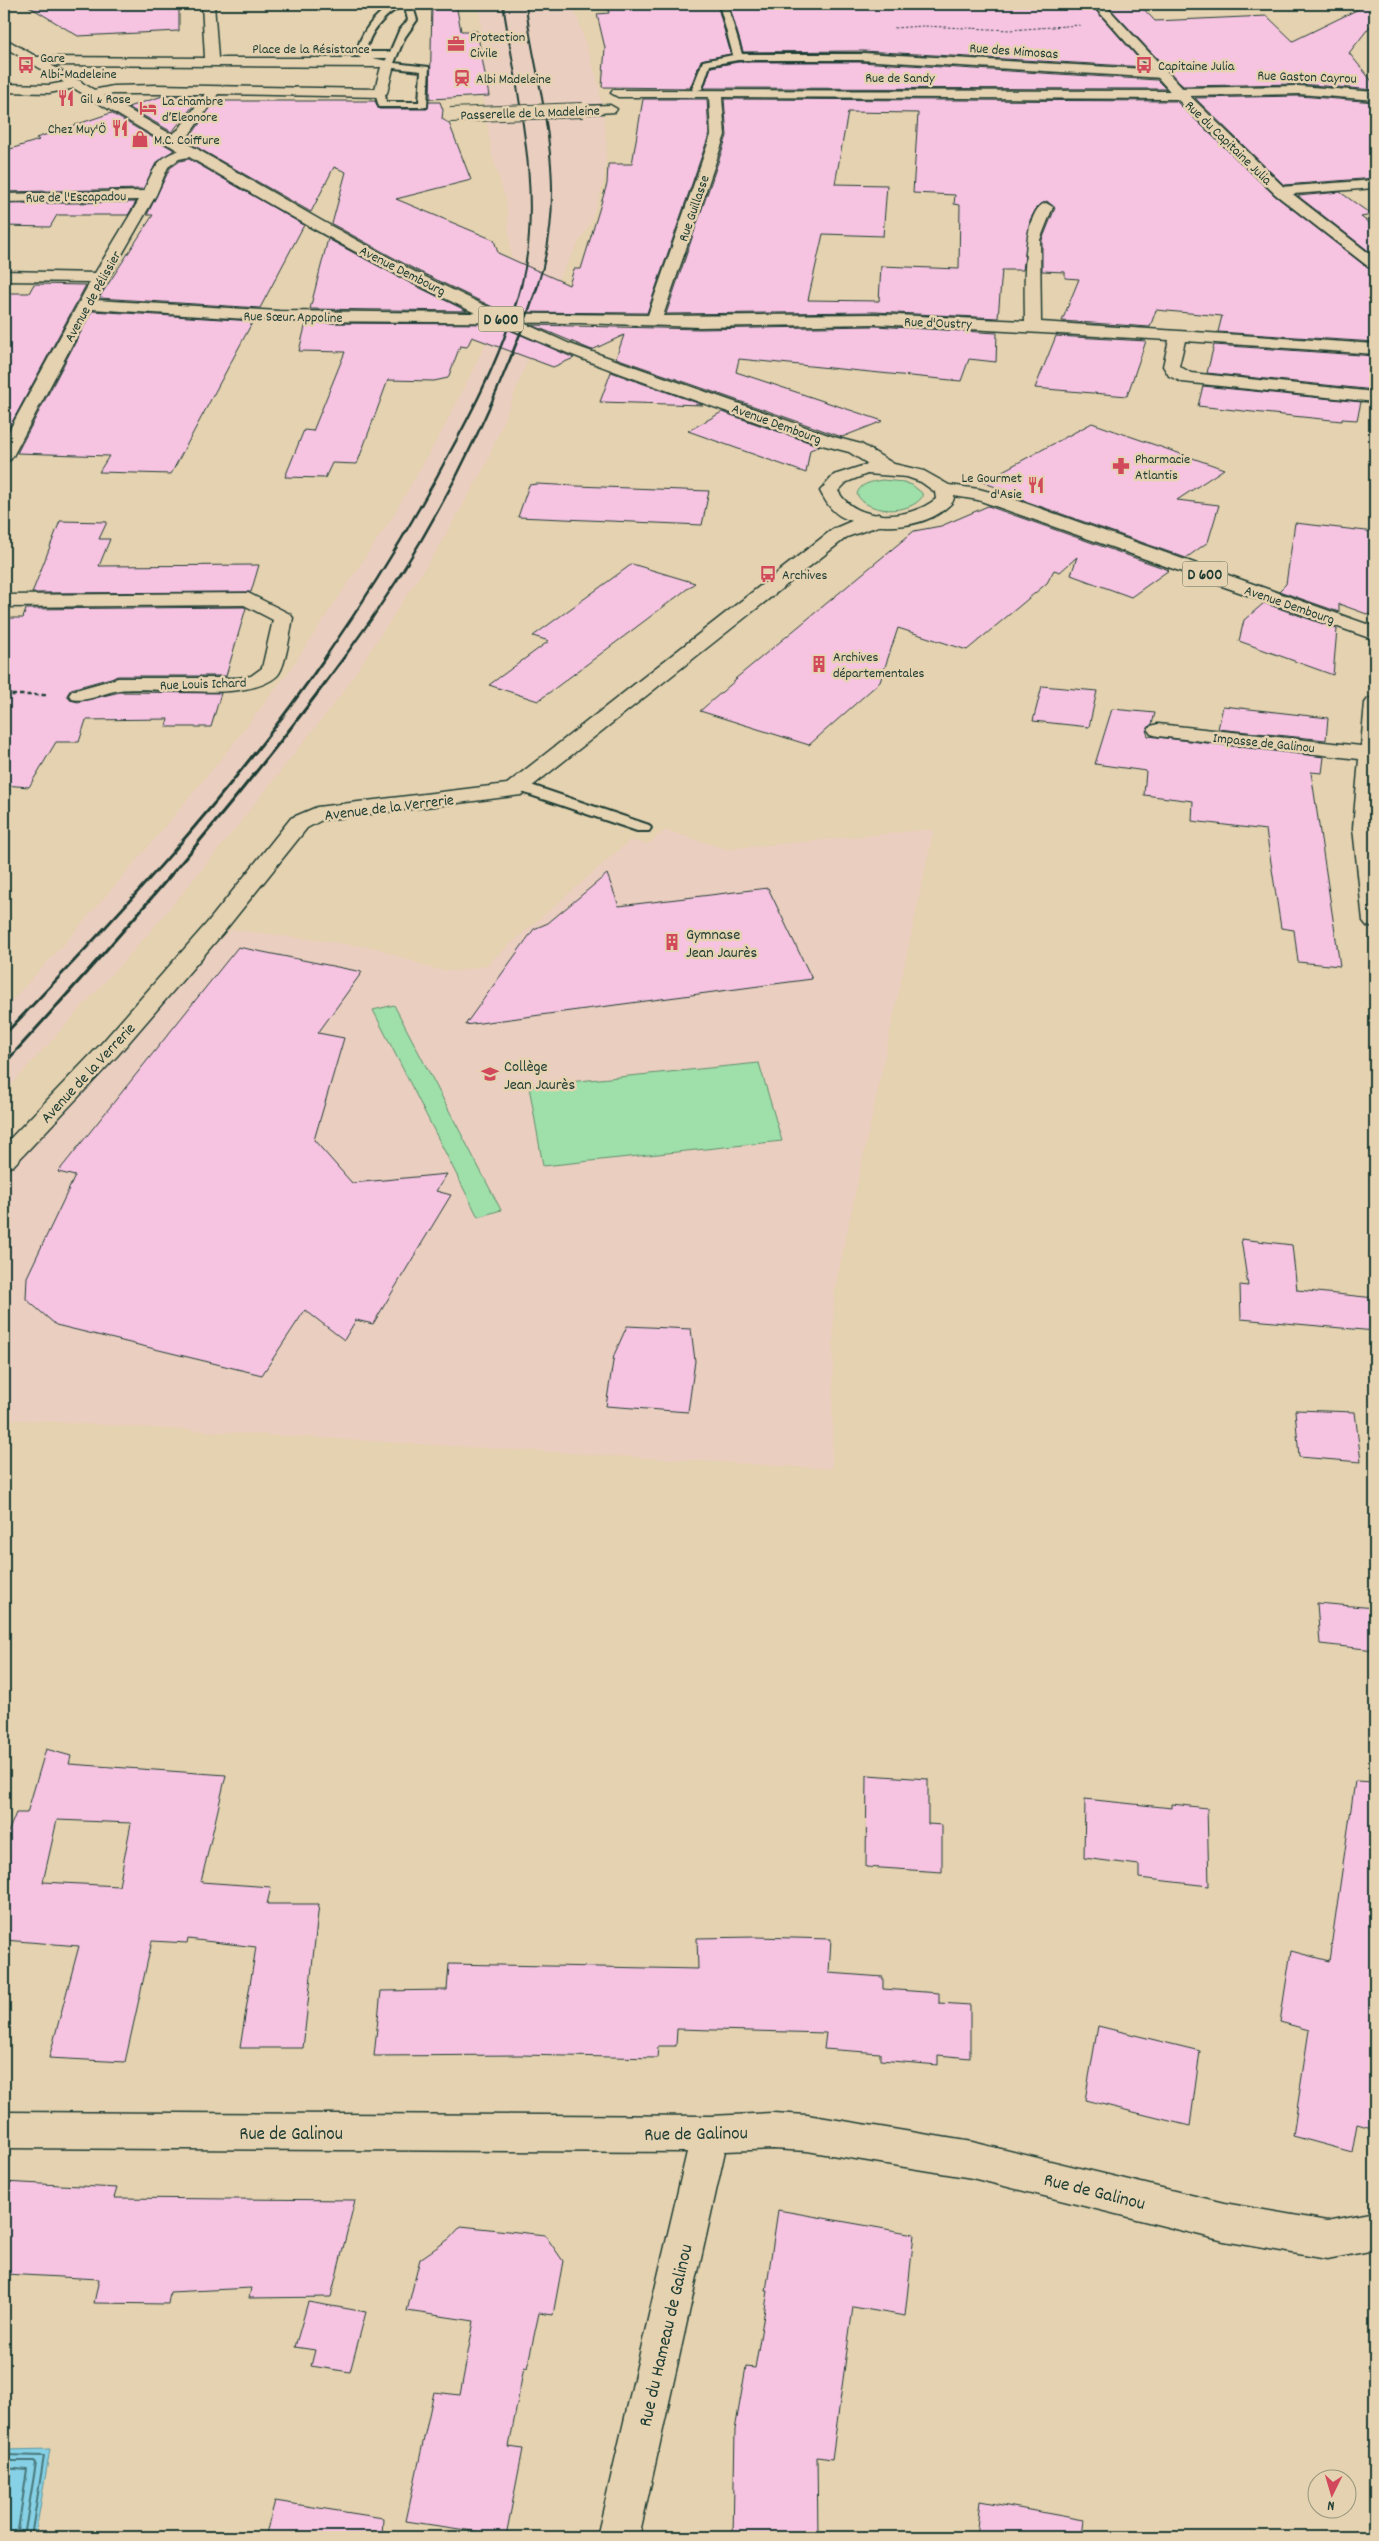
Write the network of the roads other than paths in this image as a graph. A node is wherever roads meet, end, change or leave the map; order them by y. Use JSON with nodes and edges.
{"nodes":[{"id":1,"x":208,"y":4,"type":"edge"},
{"id":2,"x":399,"y":4,"type":"edge"},
{"id":3,"x":404,"y":4,"type":"edge"},
{"id":4,"x":723,"y":4,"type":"edge"},
{"id":5,"x":1098,"y":4,"type":"edge"},
{"id":6,"x":4,"y":42,"type":"edge"},
{"id":7,"x":738,"y":57,"type":"junction"},
{"id":8,"x":863,"y":57,"type":"joint"},
{"id":9,"x":391,"y":60,"type":"junction"},
{"id":10,"x":37,"y":62,"type":"junction"},
{"id":11,"x":212,"y":62,"type":"junction"},
{"id":12,"x":1164,"y":74,"type":"junction"},
{"id":13,"x":76,"y":84,"type":"junction"},
{"id":14,"x":4,"y":88,"type":"edge"},
{"id":15,"x":697,"y":89,"type":"dead end"},
{"id":16,"x":214,"y":90,"type":"junction"},
{"id":17,"x":380,"y":93,"type":"junction"},
{"id":18,"x":618,"y":93,"type":"dead end"},
{"id":19,"x":715,"y":93,"type":"junction"},
{"id":20,"x":93,"y":94,"type":"junction"},
{"id":21,"x":1180,"y":94,"type":"junction"},
{"id":22,"x":1375,"y":96,"type":"edge"},
{"id":23,"x":610,"y":109,"type":"dead end"},
{"id":24,"x":450,"y":115,"type":"dead end"},
{"id":25,"x":172,"y":140,"type":"junction"},
{"id":26,"x":193,"y":152,"type":"junction"},
{"id":27,"x":1375,"y":184,"type":"edge"},
{"id":28,"x":1280,"y":191,"type":"junction"},
{"id":29,"x":149,"y":195,"type":"junction"},
{"id":30,"x":4,"y":198,"type":"edge"},
{"id":31,"x":1046,"y":207,"type":"dead end"},
{"id":32,"x":1375,"y":265,"type":"edge"},
{"id":33,"x":4,"y":276,"type":"edge"},
{"id":34,"x":100,"y":278,"type":"junction"},
{"id":35,"x":86,"y":304,"type":"junction"},
{"id":36,"x":500,"y":318,"type":"junction"},
{"id":37,"x":654,"y":320,"type":"junction"},
{"id":38,"x":1032,"y":326,"type":"junction"},
{"id":39,"x":1178,"y":334,"type":"junction"},
{"id":40,"x":1375,"y":349,"type":"edge"},
{"id":41,"x":1375,"y":396,"type":"edge"},
{"id":42,"x":828,"y":441,"type":"junction"},
{"id":43,"x":4,"y":456,"type":"edge"},
{"id":44,"x":889,"y":468,"type":"junction"},
{"id":45,"x":848,"y":474,"type":"junction"},
{"id":46,"x":944,"y":490,"type":"junction"},
{"id":47,"x":938,"y":508,"type":"junction"},
{"id":48,"x":843,"y":510,"type":"junction"},
{"id":49,"x":1034,"y":514,"type":"junction"},
{"id":50,"x":878,"y":520,"type":"junction"},
{"id":51,"x":840,"y":533,"type":"junction"},
{"id":52,"x":4,"y":601,"type":"edge"},
{"id":53,"x":1375,"y":634,"type":"edge"},
{"id":54,"x":79,"y":695,"type":"road end"},
{"id":55,"x":1375,"y":703,"type":"edge"},
{"id":56,"x":1158,"y":730,"type":"dead end"},
{"id":57,"x":1371,"y":754,"type":"junction"},
{"id":58,"x":519,"y":786,"type":"junction"},
{"id":59,"x":643,"y":828,"type":"dead end"},
{"id":60,"x":1375,"y":921,"type":"edge"},
{"id":61,"x":4,"y":1160,"type":"edge"},
{"id":62,"x":4,"y":2130,"type":"edge"},
{"id":63,"x":710,"y":2134,"type":"junction"},
{"id":64,"x":1375,"y":2231,"type":"edge"},
{"id":65,"x":618,"y":2537,"type":"edge"}],
"edges":[{"from":1,"to":11,"type":"street"},
{"from":2,"to":9,"type":"lane"},
{"from":3,"to":9,"type":"lane"},
{"from":4,"to":7,"type":"lane"},
{"from":5,"to":12,"type":"street","name":"Rue du Capitaine Julia"},
{"from":6,"to":10,"type":"street","name":"Avenue Dembourg","number":"D 600"},
{"from":7,"to":8,"type":"lane"},
{"from":7,"to":15,"type":"lane"},
{"from":8,"to":12,"type":"street","name":"Rue des Mimosas"},
{"from":9,"to":11,"type":"street","name":"Place de la Résistance"},
{"from":9,"to":17,"type":"street","name":"Place de la Résistance"},
{"from":9,"to":17,"type":"lane"},
{"from":10,"to":11,"type":"street","name":"Place de la Résistance"},
{"from":10,"to":13,"type":"street","name":"Avenue Dembourg","number":"D 600"},
{"from":12,"to":21,"type":"street","name":"Rue du Capitaine Julia"},
{"from":13,"to":14,"type":"street"},
{"from":13,"to":20,"type":"street","name":"Avenue Dembourg","number":"D 600"},
{"from":16,"to":17,"type":"street"},
{"from":16,"to":20,"type":"street"},
{"from":16,"to":25,"type":"street"},
{"from":18,"to":19,"type":"street","name":"Rue de Sandy"},
{"from":19,"to":21,"type":"street","name":"Rue de Sandy"},
{"from":19,"to":37,"type":"street","name":"Rue Guillasse"},
{"from":20,"to":25,"type":"street","name":"Avenue Dembourg","number":"D 600"},
{"from":21,"to":22,"type":"street","name":"Rue Gaston Cayrou"},
{"from":21,"to":28,"type":"street","name":"Rue du Capitaine Julia"},
{"from":23,"to":24,"type":"street","name":"Passerelle de la Madeleine","bridge":true},
{"from":25,"to":26,"type":"street","name":"Avenue Dembourg","number":"D 600"},
{"from":26,"to":29,"type":"street","name":"Avenue de Pélissier"},
{"from":26,"to":36,"type":"street","name":"Avenue Dembourg","number":"D 600"},
{"from":27,"to":28,"type":"street"},
{"from":28,"to":32,"type":"street","name":"Rue du Capitaine Julia"},
{"from":29,"to":30,"type":"street","name":"Rue de l'Escapadou"},
{"from":29,"to":34,"type":"street","name":"Avenue de Pélissier"},
{"from":31,"to":38,"type":"street"},
{"from":33,"to":34,"type":"street"},
{"from":34,"to":35,"type":"street","name":"Avenue de Pélissier"},
{"from":35,"to":36,"type":"street","name":"Rue Sœur Appoline"},
{"from":35,"to":43,"type":"street","name":"Avenue de Pélissier"},
{"from":36,"to":37,"type":"street","name":"Rue d'Oustry"},
{"from":36,"to":42,"type":"street","name":"Avenue Dembourg","number":"D 600"},
{"from":37,"to":38,"type":"street","name":"Rue d'Oustry"},
{"from":38,"to":39,"type":"street","name":"Rue d'Oustry"},
{"from":39,"to":40,"type":"street","name":"Rue d'Oustry"},
{"from":39,"to":41,"type":"street"},
{"from":42,"to":44,"type":"street","name":"Avenue Dembourg","number":"D 600"},
{"from":42,"to":45,"type":"street","name":"Avenue Dembourg","number":"D 600"},
{"from":44,"to":45,"type":"street"},
{"from":44,"to":46,"type":"street"},
{"from":45,"to":48,"type":"street"},
{"from":46,"to":47,"type":"street"},
{"from":46,"to":49,"type":"street","name":"Avenue Dembourg","number":"D 600"},
{"from":47,"to":49,"type":"street","name":"Avenue Dembourg","number":"D 600"},
{"from":47,"to":50,"type":"street","name":"Avenue Dembourg"},
{"from":48,"to":50,"type":"street"},
{"from":48,"to":51,"type":"street"},
{"from":49,"to":53,"type":"street","name":"Avenue Dembourg","number":"D 600"},
{"from":50,"to":51,"type":"street","name":"Avenue de la Verrerie"},
{"from":51,"to":58,"type":"street","name":"Avenue de la Verrerie"},
{"from":52,"to":54,"type":"street","name":"Rue Louis Ichard"},
{"from":55,"to":57,"type":"street"},
{"from":56,"to":57,"type":"street","name":"Impasse de Galinou"},
{"from":57,"to":60,"type":"street"},
{"from":58,"to":59,"type":"lane"},
{"from":58,"to":61,"type":"street","name":"Avenue de la Verrerie"},
{"from":62,"to":63,"type":"street","name":"Rue de Galinou"},
{"from":63,"to":64,"type":"street","name":"Rue de Galinou"},
{"from":63,"to":65,"type":"street","name":"Rue du Hameau de Galinou"}]}
